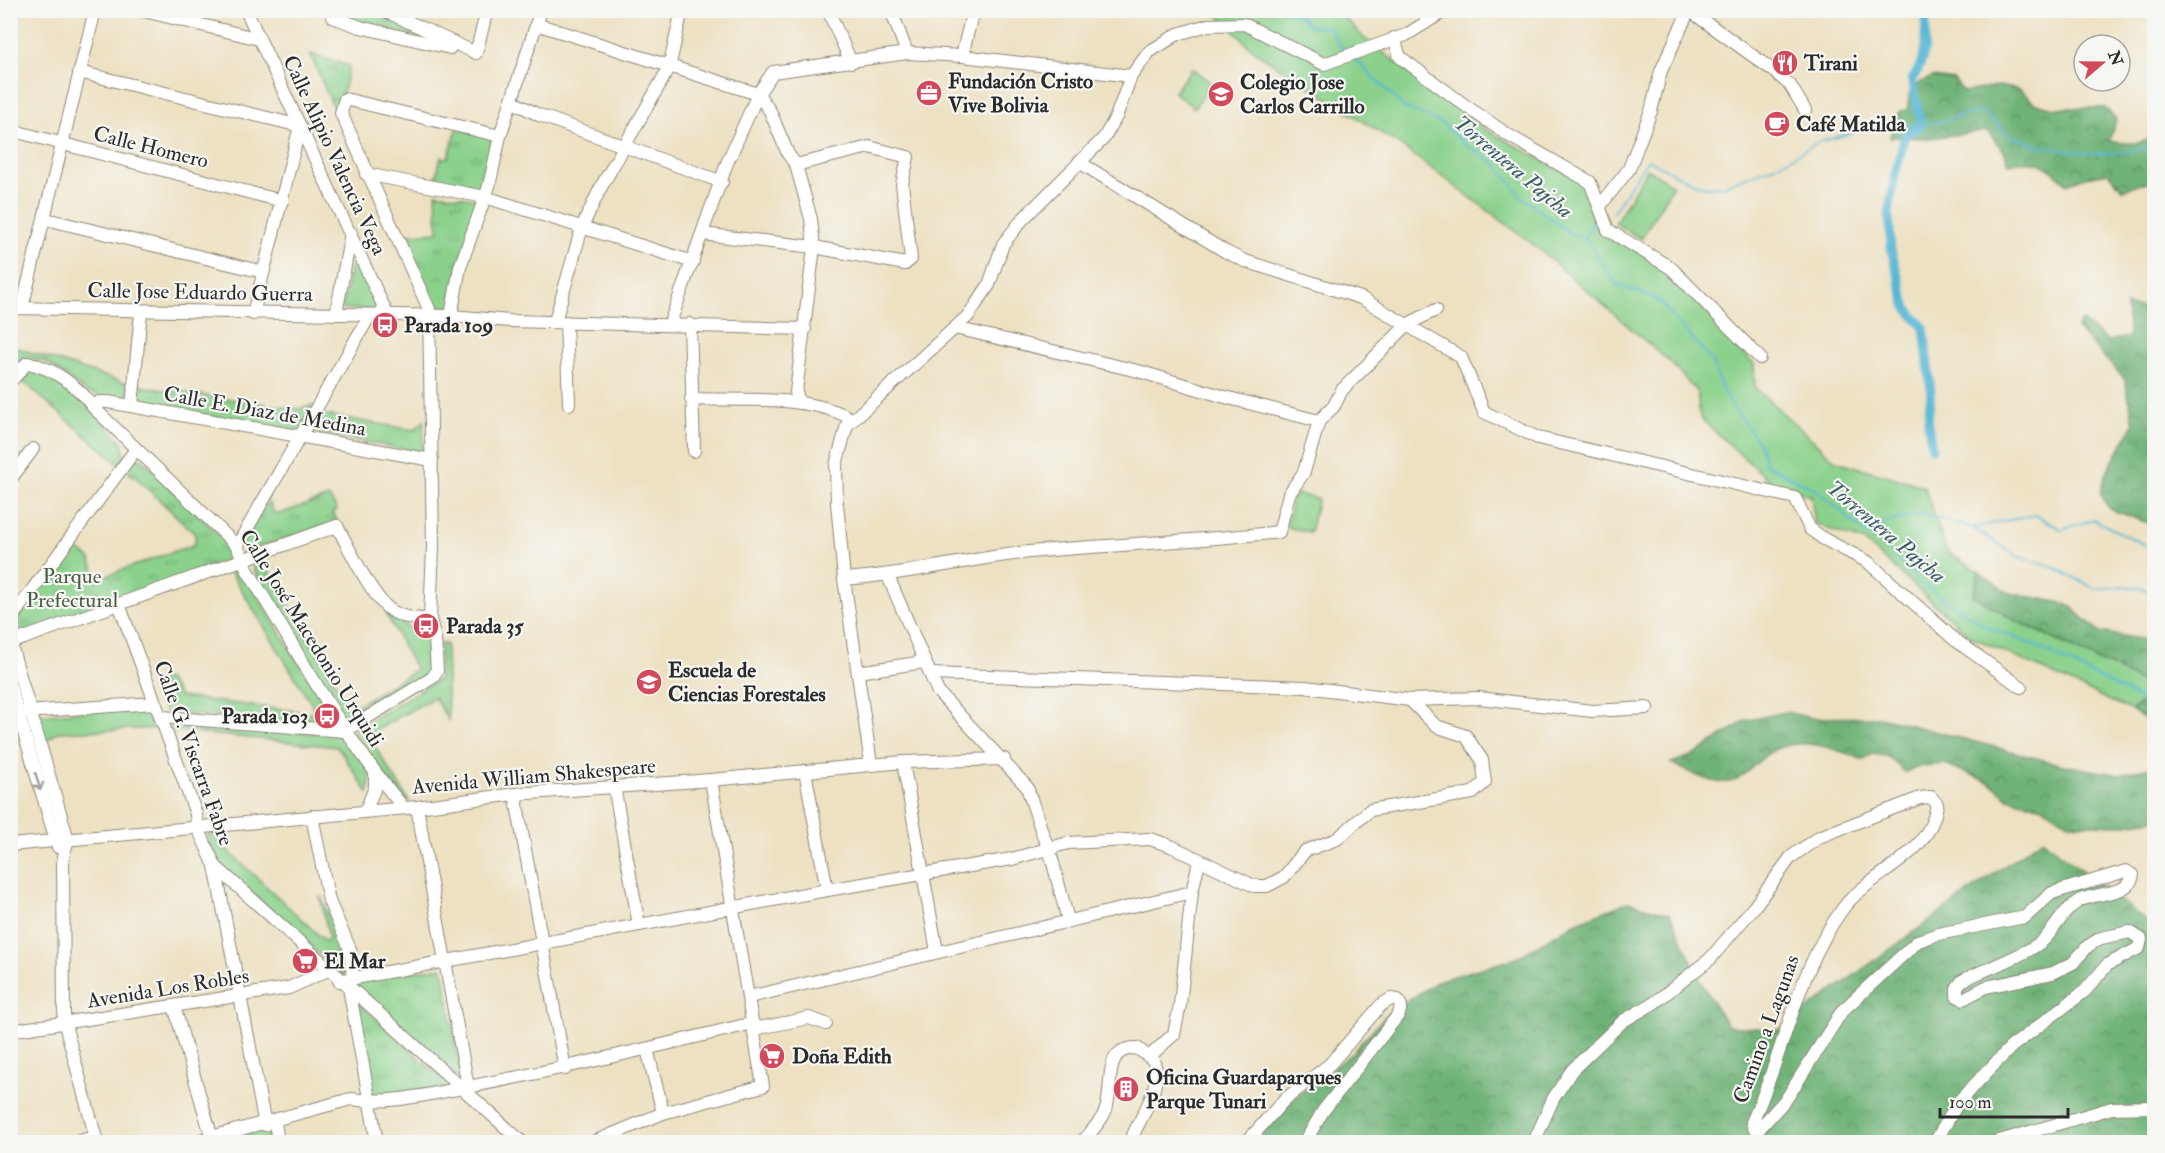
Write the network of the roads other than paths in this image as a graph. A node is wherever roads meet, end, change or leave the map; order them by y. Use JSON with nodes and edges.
{"nodes":[{"id":1,"x":95,"y":10,"type":"edge"},
{"id":2,"x":140,"y":10,"type":"edge"},
{"id":3,"x":246,"y":10,"type":"edge"},
{"id":4,"x":330,"y":10,"type":"edge"},
{"id":5,"x":383,"y":10,"type":"edge"},
{"id":6,"x":487,"y":10,"type":"edge"},
{"id":7,"x":541,"y":10,"type":"edge"},
{"id":8,"x":682,"y":10,"type":"edge"},
{"id":9,"x":828,"y":10,"type":"edge"},
{"id":10,"x":891,"y":10,"type":"edge"},
{"id":11,"x":973,"y":10,"type":"edge"},
{"id":12,"x":1689,"y":10,"type":"edge"},
{"id":13,"x":1444,"y":11,"type":"edge"},
{"id":14,"x":536,"y":24,"type":"junction"},
{"id":15,"x":1394,"y":38,"type":"junction"},
{"id":16,"x":259,"y":39,"type":"junction"},
{"id":17,"x":471,"y":52,"type":"junction"},
{"id":18,"x":907,"y":53,"type":"junction"},
{"id":19,"x":962,"y":56,"type":"junction"},
{"id":20,"x":851,"y":62,"type":"junction"},
{"id":21,"x":669,"y":68,"type":"junction"},
{"id":22,"x":79,"y":72,"type":"junction"},
{"id":23,"x":1131,"y":76,"type":"junction"},
{"id":24,"x":758,"y":94,"type":"junction"},
{"id":25,"x":513,"y":102,"type":"junction"},
{"id":26,"x":1804,"y":110,"type":"dead end"},
{"id":27,"x":300,"y":126,"type":"junction"},
{"id":28,"x":10,"y":130,"type":"edge"},
{"id":29,"x":500,"y":136,"type":"junction"},
{"id":30,"x":64,"y":145,"type":"junction"},
{"id":31,"x":624,"y":146,"type":"junction"},
{"id":32,"x":1079,"y":162,"type":"junction"},
{"id":33,"x":796,"y":165,"type":"junction"},
{"id":34,"x":366,"y":174,"type":"junction"},
{"id":35,"x":722,"y":182,"type":"junction"},
{"id":36,"x":485,"y":197,"type":"junction"},
{"id":37,"x":282,"y":201,"type":"junction"},
{"id":38,"x":1600,"y":206,"type":"junction"},
{"id":39,"x":46,"y":219,"type":"junction"},
{"id":40,"x":582,"y":227,"type":"junction"},
{"id":41,"x":351,"y":233,"type":"junction"},
{"id":42,"x":702,"y":234,"type":"junction"},
{"id":43,"x":814,"y":248,"type":"junction"},
{"id":44,"x":693,"y":262,"type":"junction"},
{"id":45,"x":262,"y":272,"type":"junction"},
{"id":46,"x":16,"y":308,"type":"edge"},
{"id":47,"x":1436,"y":310,"type":"dead end"},
{"id":48,"x":141,"y":312,"type":"junction"},
{"id":49,"x":253,"y":314,"type":"junction"},
{"id":50,"x":336,"y":314,"type":"junction"},
{"id":51,"x":370,"y":315,"type":"junction"},
{"id":52,"x":388,"y":316,"type":"junction"},
{"id":53,"x":429,"y":316,"type":"junction"},
{"id":54,"x":451,"y":316,"type":"junction"},
{"id":55,"x":561,"y":322,"type":"junction"},
{"id":56,"x":670,"y":323,"type":"junction"},
{"id":57,"x":690,"y":324,"type":"junction"},
{"id":58,"x":1408,"y":324,"type":"junction"},
{"id":59,"x":955,"y":328,"type":"junction"},
{"id":60,"x":805,"y":329,"type":"junction"},
{"id":61,"x":1760,"y":358,"type":"dead end"},
{"id":62,"x":10,"y":382,"type":"edge"},
{"id":63,"x":691,"y":399,"type":"junction"},
{"id":64,"x":799,"y":403,"type":"junction"},
{"id":65,"x":569,"y":404,"type":"dead end"},
{"id":66,"x":132,"y":406,"type":"junction"},
{"id":67,"x":93,"y":407,"type":"junction"},
{"id":68,"x":853,"y":420,"type":"junction"},
{"id":69,"x":1319,"y":421,"type":"junction"},
{"id":70,"x":299,"y":438,"type":"junction"},
{"id":71,"x":33,"y":449,"type":"dead end"},
{"id":72,"x":136,"y":450,"type":"junction"},
{"id":73,"x":694,"y":451,"type":"dead end"},
{"id":74,"x":432,"y":460,"type":"junction"},
{"id":75,"x":10,"y":480,"type":"edge"},
{"id":76,"x":237,"y":546,"type":"junction"},
{"id":77,"x":243,"y":560,"type":"junction"},
{"id":78,"x":888,"y":576,"type":"junction"},
{"id":79,"x":844,"y":579,"type":"junction"},
{"id":80,"x":119,"y":604,"type":"junction"},
{"id":81,"x":430,"y":619,"type":"junction"},
{"id":82,"x":10,"y":620,"type":"edge"},
{"id":83,"x":11,"y":643,"type":"edge"},
{"id":84,"x":924,"y":662,"type":"junction"},
{"id":85,"x":858,"y":672,"type":"junction"},
{"id":86,"x":930,"y":674,"type":"junction"},
{"id":87,"x":10,"y":686,"type":"edge"},
{"id":88,"x":2021,"y":687,"type":"dead end"},
{"id":89,"x":1410,"y":700,"type":"junction"},
{"id":90,"x":155,"y":703,"type":"junction"},
{"id":91,"x":1647,"y":708,"type":"dead end"},
{"id":92,"x":32,"y":711,"type":"junction"},
{"id":93,"x":162,"y":717,"type":"junction"},
{"id":94,"x":17,"y":722,"type":"edge"},
{"id":95,"x":35,"y":724,"type":"junction"},
{"id":96,"x":345,"y":731,"type":"junction"},
{"id":97,"x":1004,"y":759,"type":"junction"},
{"id":98,"x":903,"y":762,"type":"junction"},
{"id":99,"x":871,"y":765,"type":"junction"},
{"id":100,"x":805,"y":771,"type":"junction"},
{"id":101,"x":375,"y":774,"type":"junction"},
{"id":102,"x":711,"y":780,"type":"junction"},
{"id":103,"x":614,"y":786,"type":"junction"},
{"id":104,"x":515,"y":794,"type":"junction"},
{"id":105,"x":403,"y":807,"type":"junction"},
{"id":106,"x":417,"y":807,"type":"junction"},
{"id":107,"x":366,"y":810,"type":"junction"},
{"id":108,"x":312,"y":816,"type":"junction"},
{"id":109,"x":197,"y":825,"type":"junction"},
{"id":110,"x":55,"y":840,"type":"junction"},
{"id":111,"x":68,"y":840,"type":"junction"},
{"id":112,"x":10,"y":845,"type":"edge"},
{"id":113,"x":1049,"y":848,"type":"junction"},
{"id":114,"x":63,"y":856,"type":"junction"},
{"id":115,"x":1198,"y":861,"type":"junction"},
{"id":116,"x":215,"y":866,"type":"junction"},
{"id":117,"x":924,"y":874,"type":"junction"},
{"id":118,"x":827,"y":890,"type":"junction"},
{"id":119,"x":1192,"y":892,"type":"junction"},
{"id":120,"x":733,"y":907,"type":"junction"},
{"id":121,"x":1068,"y":920,"type":"junction"},
{"id":122,"x":639,"y":925,"type":"junction"},
{"id":123,"x":542,"y":943,"type":"junction"},
{"id":124,"x":937,"y":952,"type":"junction"},
{"id":125,"x":447,"y":961,"type":"junction"},
{"id":126,"x":328,"y":970,"type":"junction"},
{"id":127,"x":347,"y":982,"type":"junction"},
{"id":128,"x":238,"y":995,"type":"junction"},
{"id":129,"x":749,"y":998,"type":"junction"},
{"id":130,"x":174,"y":1006,"type":"junction"},
{"id":131,"x":64,"y":1021,"type":"junction"},
{"id":132,"x":826,"y":1024,"type":"dead end"},
{"id":133,"x":754,"y":1026,"type":"junction"},
{"id":134,"x":10,"y":1031,"type":"edge"},
{"id":135,"x":647,"y":1049,"type":"junction"},
{"id":136,"x":1150,"y":1056,"type":"junction"},
{"id":137,"x":565,"y":1069,"type":"junction"},
{"id":138,"x":464,"y":1088,"type":"junction"},
{"id":139,"x":369,"y":1102,"type":"junction"},
{"id":140,"x":2154,"y":1107,"type":"edge"},
{"id":141,"x":663,"y":1113,"type":"junction"},
{"id":142,"x":270,"y":1123,"type":"junction"},
{"id":143,"x":96,"y":1140,"type":"edge"},
{"id":144,"x":213,"y":1140,"type":"edge"},
{"id":145,"x":75,"y":1143,"type":"edge"},
{"id":146,"x":193,"y":1143,"type":"edge"},
{"id":147,"x":278,"y":1143,"type":"edge"},
{"id":148,"x":377,"y":1143,"type":"edge"},
{"id":149,"x":522,"y":1143,"type":"edge"},
{"id":150,"x":594,"y":1143,"type":"edge"},
{"id":151,"x":1083,"y":1143,"type":"edge"},
{"id":152,"x":1130,"y":1143,"type":"edge"},
{"id":153,"x":1247,"y":1143,"type":"edge"},
{"id":154,"x":1305,"y":1143,"type":"edge"},
{"id":155,"x":1534,"y":1143,"type":"edge"},
{"id":156,"x":1935,"y":1143,"type":"edge"},
{"id":157,"x":1996,"y":1143,"type":"edge"}],
"edges":[{"from":1,"to":22,"type":"street"},
{"from":2,"to":16,"type":"street"},
{"from":3,"to":16,"type":"street","name":"Calle Alipio Valencia Vega"},
{"from":4,"to":17,"type":"street"},
{"from":5,"to":17,"type":"street"},
{"from":6,"to":17,"type":"street"},
{"from":7,"to":14,"type":"street"},
{"from":8,"to":21,"type":"street"},
{"from":9,"to":20,"type":"street"},
{"from":10,"to":18,"type":"street"},
{"from":11,"to":19,"type":"street"},
{"from":12,"to":26,"type":"street"},
{"from":12,"to":38,"type":"street"},
{"from":13,"to":15,"type":"street"},
{"from":14,"to":21,"type":"street"},
{"from":14,"to":25,"type":"street"},
{"from":15,"to":23,"type":"street"},
{"from":15,"to":38,"type":"street"},
{"from":16,"to":27,"type":"street","name":"Calle Alipio Valencia Vega"},
{"from":18,"to":19,"type":"street"},
{"from":18,"to":20,"type":"street"},
{"from":19,"to":23,"type":"street"},
{"from":20,"to":24,"type":"street"},
{"from":21,"to":24,"type":"street"},
{"from":21,"to":31,"type":"street"},
{"from":22,"to":27,"type":"street"},
{"from":22,"to":30,"type":"street"},
{"from":23,"to":32,"type":"street"},
{"from":24,"to":33,"type":"street"},
{"from":24,"to":35,"type":"street"},
{"from":25,"to":29,"type":"street"},
{"from":25,"to":31,"type":"street"},
{"from":27,"to":37,"type":"street"},
{"from":27,"to":41,"type":"street","name":"Calle Alipio Valencia Vega"},
{"from":28,"to":30,"type":"street","name":"Calle Homero"},
{"from":29,"to":34,"type":"street"},
{"from":29,"to":36,"type":"street"},
{"from":30,"to":37,"type":"street","name":"Calle Homero"},
{"from":30,"to":39,"type":"street"},
{"from":31,"to":35,"type":"street"},
{"from":31,"to":40,"type":"street"},
{"from":32,"to":58,"type":"street"},
{"from":32,"to":59,"type":"street"},
{"from":33,"to":43,"type":"street"},
{"from":33,"to":43,"type":"street"},
{"from":34,"to":36,"type":"street"},
{"from":34,"to":53,"type":"street"},
{"from":35,"to":42,"type":"street"},
{"from":36,"to":40,"type":"street"},
{"from":36,"to":54,"type":"street"},
{"from":37,"to":45,"type":"street"},
{"from":38,"to":61,"type":"street"},
{"from":39,"to":45,"type":"street"},
{"from":39,"to":46,"type":"street"},
{"from":40,"to":44,"type":"street"},
{"from":40,"to":55,"type":"street"},
{"from":41,"to":50,"type":"street"},
{"from":41,"to":52,"type":"street","name":"Calle Alipio Valencia Vega"},
{"from":42,"to":43,"type":"street"},
{"from":42,"to":44,"type":"street"},
{"from":43,"to":60,"type":"street"},
{"from":44,"to":56,"type":"street"},
{"from":45,"to":49,"type":"street"},
{"from":46,"to":48,"type":"street","name":"Calle Jose Eduardo Guerra"},
{"from":47,"to":58,"type":"street"},
{"from":48,"to":49,"type":"street","name":"Calle Jose Eduardo Guerra"},
{"from":48,"to":66,"type":"street"},
{"from":49,"to":50,"type":"street","name":"Calle Jose Eduardo Guerra"},
{"from":50,"to":51,"type":"street","name":"Calle Jose Eduardo Guerra"},
{"from":51,"to":52,"type":"street","name":"Calle Jose Eduardo Guerra"},
{"from":51,"to":70,"type":"street"},
{"from":52,"to":53,"type":"street","name":"Calle Jose Eduardo Guerra"},
{"from":53,"to":54,"type":"street"},
{"from":53,"to":74,"type":"street"},
{"from":54,"to":55,"type":"street"},
{"from":55,"to":56,"type":"street"},
{"from":55,"to":65,"type":"street"},
{"from":56,"to":57,"type":"street"},
{"from":57,"to":60,"type":"street"},
{"from":57,"to":63,"type":"street"},
{"from":58,"to":69,"type":"street"},
{"from":58,"to":88,"type":"street"},
{"from":59,"to":68,"type":"street"},
{"from":59,"to":69,"type":"street"},
{"from":60,"to":64,"type":"street"},
{"from":62,"to":67,"type":"street","name":"Calle José Macedonio Urquidi"},
{"from":63,"to":64,"type":"street"},
{"from":63,"to":73,"type":"street"},
{"from":64,"to":68,"type":"street"},
{"from":66,"to":67,"type":"street","name":"Calle E. Diaz de Medina"},
{"from":66,"to":70,"type":"street","name":"Calle E. Diaz de Medina"},
{"from":67,"to":72,"type":"street","name":"Calle José Macedonio Urquidi"},
{"from":68,"to":79,"type":"street"},
{"from":69,"to":78,"type":"street"},
{"from":70,"to":74,"type":"street","name":"Calle E. Diaz de Medina"},
{"from":70,"to":76,"type":"street"},
{"from":71,"to":75,"type":"street"},
{"from":72,"to":76,"type":"street","name":"Calle José Macedonio Urquidi"},
{"from":72,"to":82,"type":"street"},
{"from":74,"to":81,"type":"street"},
{"from":76,"to":77,"type":"street","name":"Calle José Macedonio Urquidi"},
{"from":77,"to":80,"type":"street"},
{"from":77,"to":81,"type":"street"},
{"from":77,"to":96,"type":"street","name":"Calle José Macedonio Urquidi"},
{"from":78,"to":79,"type":"street"},
{"from":78,"to":84,"type":"street"},
{"from":79,"to":85,"type":"street"},
{"from":80,"to":83,"type":"street"},
{"from":80,"to":90,"type":"street","name":"Calle G. Viscarra Fabre"},
{"from":81,"to":96,"type":"street"},
{"from":83,"to":92,"type":"street"},
{"from":84,"to":85,"type":"street"},
{"from":84,"to":86,"type":"street"},
{"from":85,"to":99,"type":"street"},
{"from":86,"to":89,"type":"street"},
{"from":86,"to":97,"type":"street"},
{"from":87,"to":94,"type":"street"},
{"from":89,"to":91,"type":"street"},
{"from":89,"to":115,"type":"street"},
{"from":90,"to":92,"type":"street"},
{"from":90,"to":93,"type":"street","name":"Calle G. Viscarra Fabre"},
{"from":92,"to":94,"type":"street"},
{"from":92,"to":95,"type":"street"},
{"from":93,"to":96,"type":"street"},
{"from":93,"to":109,"type":"street","name":"Calle G. Viscarra Fabre"},
{"from":94,"to":95,"type":"street"},
{"from":94,"to":110,"type":"street","one_way":true},
{"from":95,"to":111,"type":"street"},
{"from":96,"to":101,"type":"street","name":"Calle José Macedonio Urquidi"},
{"from":97,"to":98,"type":"street","name":"Avenida William Shakespeare"},
{"from":97,"to":113,"type":"street"},
{"from":98,"to":99,"type":"street","name":"Avenida William Shakespeare"},
{"from":98,"to":117,"type":"street"},
{"from":99,"to":100,"type":"street","name":"Avenida William Shakespeare"},
{"from":100,"to":102,"type":"street","name":"Avenida William Shakespeare"},
{"from":100,"to":118,"type":"street"},
{"from":101,"to":105,"type":"street","name":"Calle José Macedonio Urquidi"},
{"from":101,"to":107,"type":"street","name":"Calle José Macedonio Urquidi"},
{"from":102,"to":103,"type":"street","name":"Avenida William Shakespeare"},
{"from":102,"to":120,"type":"street"},
{"from":103,"to":104,"type":"street","name":"Avenida William Shakespeare"},
{"from":103,"to":122,"type":"street"},
{"from":104,"to":106,"type":"street","name":"Avenida William Shakespeare"},
{"from":104,"to":123,"type":"street"},
{"from":105,"to":106,"type":"street","name":"Avenida William Shakespeare"},
{"from":105,"to":107,"type":"street","name":"Avenida William Shakespeare"},
{"from":106,"to":125,"type":"street"},
{"from":107,"to":108,"type":"street","name":"Avenida William Shakespeare"},
{"from":108,"to":109,"type":"street","name":"Avenida William Shakespeare"},
{"from":108,"to":127,"type":"street"},
{"from":109,"to":111,"type":"street","name":"Avenida William Shakespeare"},
{"from":109,"to":116,"type":"street","name":"Calle G. Viscarra Fabre"},
{"from":110,"to":111,"type":"street","name":"Avenida William Shakespeare"},
{"from":110,"to":112,"type":"street"},
{"from":110,"to":114,"type":"street"},
{"from":111,"to":114,"type":"street"},
{"from":113,"to":115,"type":"street"},
{"from":113,"to":117,"type":"street"},
{"from":113,"to":121,"type":"street"},
{"from":114,"to":131,"type":"street"},
{"from":115,"to":119,"type":"street"},
{"from":116,"to":126,"type":"street","name":"Calle G. Viscarra Fabre"},
{"from":116,"to":128,"type":"street"},
{"from":117,"to":118,"type":"street"},
{"from":117,"to":124,"type":"street"},
{"from":118,"to":120,"type":"street"},
{"from":119,"to":121,"type":"street"},
{"from":119,"to":136,"type":"street"},
{"from":120,"to":122,"type":"street"},
{"from":120,"to":129,"type":"street"},
{"from":121,"to":124,"type":"street"},
{"from":122,"to":123,"type":"street"},
{"from":123,"to":125,"type":"street"},
{"from":123,"to":137,"type":"street"},
{"from":124,"to":129,"type":"street"},
{"from":125,"to":127,"type":"street"},
{"from":125,"to":138,"type":"street"},
{"from":126,"to":127,"type":"street","name":"Calle G. Viscarra Fabre"},
{"from":126,"to":128,"type":"street","name":"Avenida Los Robles"},
{"from":127,"to":138,"type":"street","name":"Calle G. Viscarra Fabre"},
{"from":127,"to":139,"type":"street"},
{"from":128,"to":130,"type":"street","name":"Avenida Los Robles"},
{"from":128,"to":142,"type":"street"},
{"from":129,"to":133,"type":"street"},
{"from":130,"to":131,"type":"street","name":"Avenida Los Robles"},
{"from":130,"to":144,"type":"street"},
{"from":131,"to":134,"type":"street","name":"Avenida Los Robles"},
{"from":131,"to":143,"type":"street"},
{"from":132,"to":133,"type":"street"},
{"from":133,"to":135,"type":"street"},
{"from":133,"to":141,"type":"street"},
{"from":135,"to":137,"type":"street"},
{"from":135,"to":141,"type":"street"},
{"from":136,"to":151,"type":"street"},
{"from":136,"to":152,"type":"street"},
{"from":137,"to":138,"type":"street"},
{"from":138,"to":139,"type":"street"},
{"from":138,"to":149,"type":"street","name":"Calle G. Viscarra Fabre"},
{"from":139,"to":142,"type":"street"},
{"from":139,"to":148,"type":"street"},
{"from":140,"to":157,"type":"street"},
{"from":141,"to":150,"type":"street"},
{"from":142,"to":144,"type":"street"},
{"from":142,"to":147,"type":"street"},
{"from":143,"to":145,"type":"street"},
{"from":144,"to":146,"type":"street"},
{"from":153,"to":154,"type":"street"},
{"from":155,"to":156,"type":"street","name":"Camino a Lagunas"}]}
